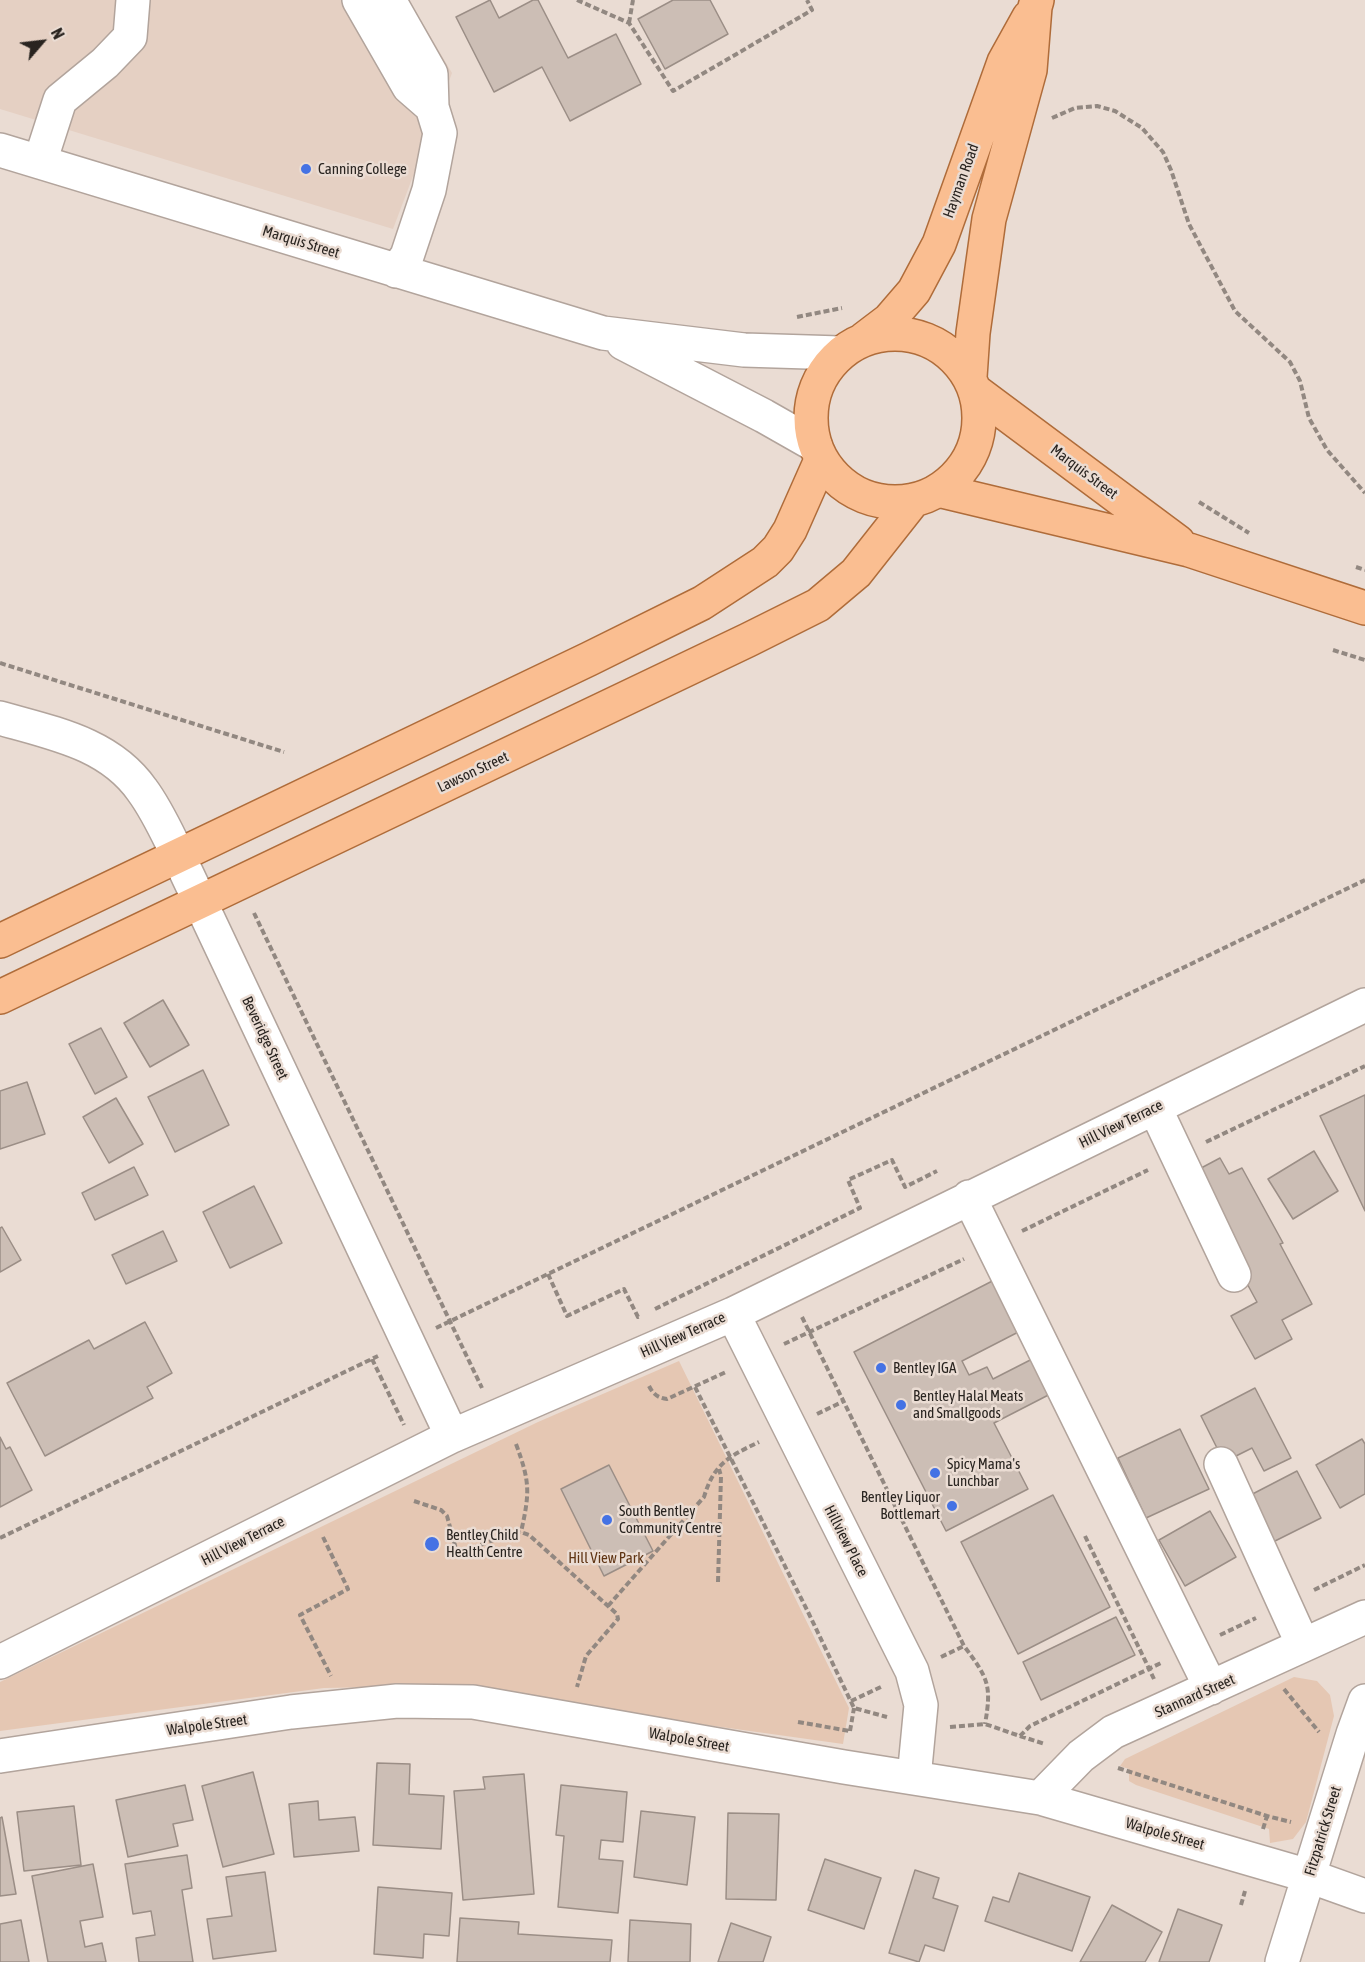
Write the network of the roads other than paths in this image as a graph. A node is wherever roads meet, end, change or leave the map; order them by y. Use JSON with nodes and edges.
{"nodes":[{"id":1,"x":133,"y":0,"type":"edge"},
{"id":2,"x":359,"y":0,"type":"edge"},
{"id":3,"x":389,"y":0,"type":"edge"},
{"id":4,"x":1036,"y":4,"type":"edge"},
{"id":5,"x":432,"y":107,"type":"junction"},
{"id":6,"x":0,"y":150,"type":"edge"},
{"id":7,"x":39,"y":162,"type":"junction"},
{"id":8,"x":396,"y":272,"type":"junction"},
{"id":9,"x":603,"y":333,"type":"junction"},
{"id":10,"x":852,"y":346,"type":"junction"},
{"id":11,"x":974,"y":385,"type":"junction"},
{"id":12,"x":818,"y":453,"type":"junction"},
{"id":13,"x":942,"y":491,"type":"junction"},
{"id":14,"x":912,"y":502,"type":"junction"},
{"id":15,"x":1189,"y":550,"type":"junction"},
{"id":16,"x":1365,"y":608,"type":"edge"},
{"id":17,"x":0,"y":718,"type":"edge"},
{"id":18,"x":178,"y":855,"type":"junction"},
{"id":19,"x":199,"y":901,"type":"junction"},
{"id":20,"x":0,"y":941,"type":"edge"},
{"id":21,"x":0,"y":997,"type":"edge"},
{"id":22,"x":1365,"y":1005,"type":"edge"},
{"id":23,"x":1155,"y":1108,"type":"junction"},
{"id":24,"x":969,"y":1197,"type":"junction"},
{"id":25,"x":1234,"y":1275,"type":"dead end"},
{"id":26,"x":733,"y":1314,"type":"junction"},
{"id":27,"x":452,"y":1436,"type":"junction"},
{"id":28,"x":1221,"y":1464,"type":"dead end"},
{"id":29,"x":1365,"y":1617,"type":"edge"},
{"id":30,"x":1304,"y":1646,"type":"junction"},
{"id":31,"x":0,"y":1662,"type":"edge"},
{"id":32,"x":1211,"y":1688,"type":"junction"},
{"id":33,"x":1365,"y":1701,"type":"edge"},
{"id":34,"x":1347,"y":1735,"type":"edge"},
{"id":35,"x":0,"y":1756,"type":"edge"},
{"id":36,"x":914,"y":1778,"type":"junction"},
{"id":37,"x":1040,"y":1798,"type":"junction"},
{"id":38,"x":1309,"y":1876,"type":"junction"},
{"id":39,"x":1365,"y":1896,"type":"edge"},
{"id":40,"x":1282,"y":1962,"type":"edge"}],
"edges":[{"from":1,"to":7,"type":"street"},
{"from":2,"to":5,"type":"street"},
{"from":3,"to":5,"type":"street"},
{"from":4,"to":10,"type":"main road","name":"Hayman Road"},
{"from":4,"to":11,"type":"main road","name":"Hayman Road"},
{"from":5,"to":8,"type":"street"},
{"from":6,"to":7,"type":"street","name":"Marquis Street"},
{"from":7,"to":8,"type":"street","name":"Marquis Street"},
{"from":8,"to":9,"type":"street","name":"Marquis Street"},
{"from":9,"to":10,"type":"street","name":"Marquis Street"},
{"from":9,"to":12,"type":"street","name":"Marquis Street"},
{"from":10,"to":11,"type":"main road"},
{"from":10,"to":12,"type":"main road"},
{"from":11,"to":13,"type":"main road"},
{"from":11,"to":15,"type":"main road","name":"Marquis Street"},
{"from":12,"to":14,"type":"main road"},
{"from":12,"to":18,"type":"main road"},
{"from":13,"to":14,"type":"main road"},
{"from":13,"to":15,"type":"main road","name":"Marquis Street"},
{"from":14,"to":19,"type":"main road","name":"Lawson Street"},
{"from":15,"to":16,"type":"main road","name":"Marquis Street"},
{"from":17,"to":18,"type":"street","name":"Beveridge Street"},
{"from":18,"to":19,"type":"street","name":"Beveridge Street"},
{"from":18,"to":20,"type":"main road"},
{"from":19,"to":21,"type":"main road","name":"Lawson Street"},
{"from":19,"to":27,"type":"street","name":"Beveridge Street"},
{"from":22,"to":23,"type":"street","name":"Hill View Terrace"},
{"from":23,"to":24,"type":"street","name":"Hill View Terrace"},
{"from":23,"to":25,"type":"street"},
{"from":24,"to":26,"type":"street","name":"Hill View Terrace"},
{"from":24,"to":32,"type":"street"},
{"from":26,"to":27,"type":"street","name":"Hill View Terrace"},
{"from":26,"to":36,"type":"street","name":"Hillview Place"},
{"from":27,"to":31,"type":"street","name":"Hill View Terrace"},
{"from":28,"to":30,"type":"street"},
{"from":29,"to":30,"type":"street","name":"Stannard Street"},
{"from":30,"to":32,"type":"street","name":"Stannard Street"},
{"from":32,"to":37,"type":"street","name":"Stannard Street"},
{"from":33,"to":34,"type":"street","name":"Fitzpatrick Street"},
{"from":34,"to":38,"type":"street","name":"Fitzpatrick Street"},
{"from":35,"to":36,"type":"street","name":"Walpole Street"},
{"from":36,"to":37,"type":"street","name":"Walpole Street"},
{"from":37,"to":38,"type":"street","name":"Walpole Street"},
{"from":38,"to":39,"type":"street","name":"Walpole Street"},
{"from":38,"to":40,"type":"street","name":"Fitzpatrick Street"}]}
